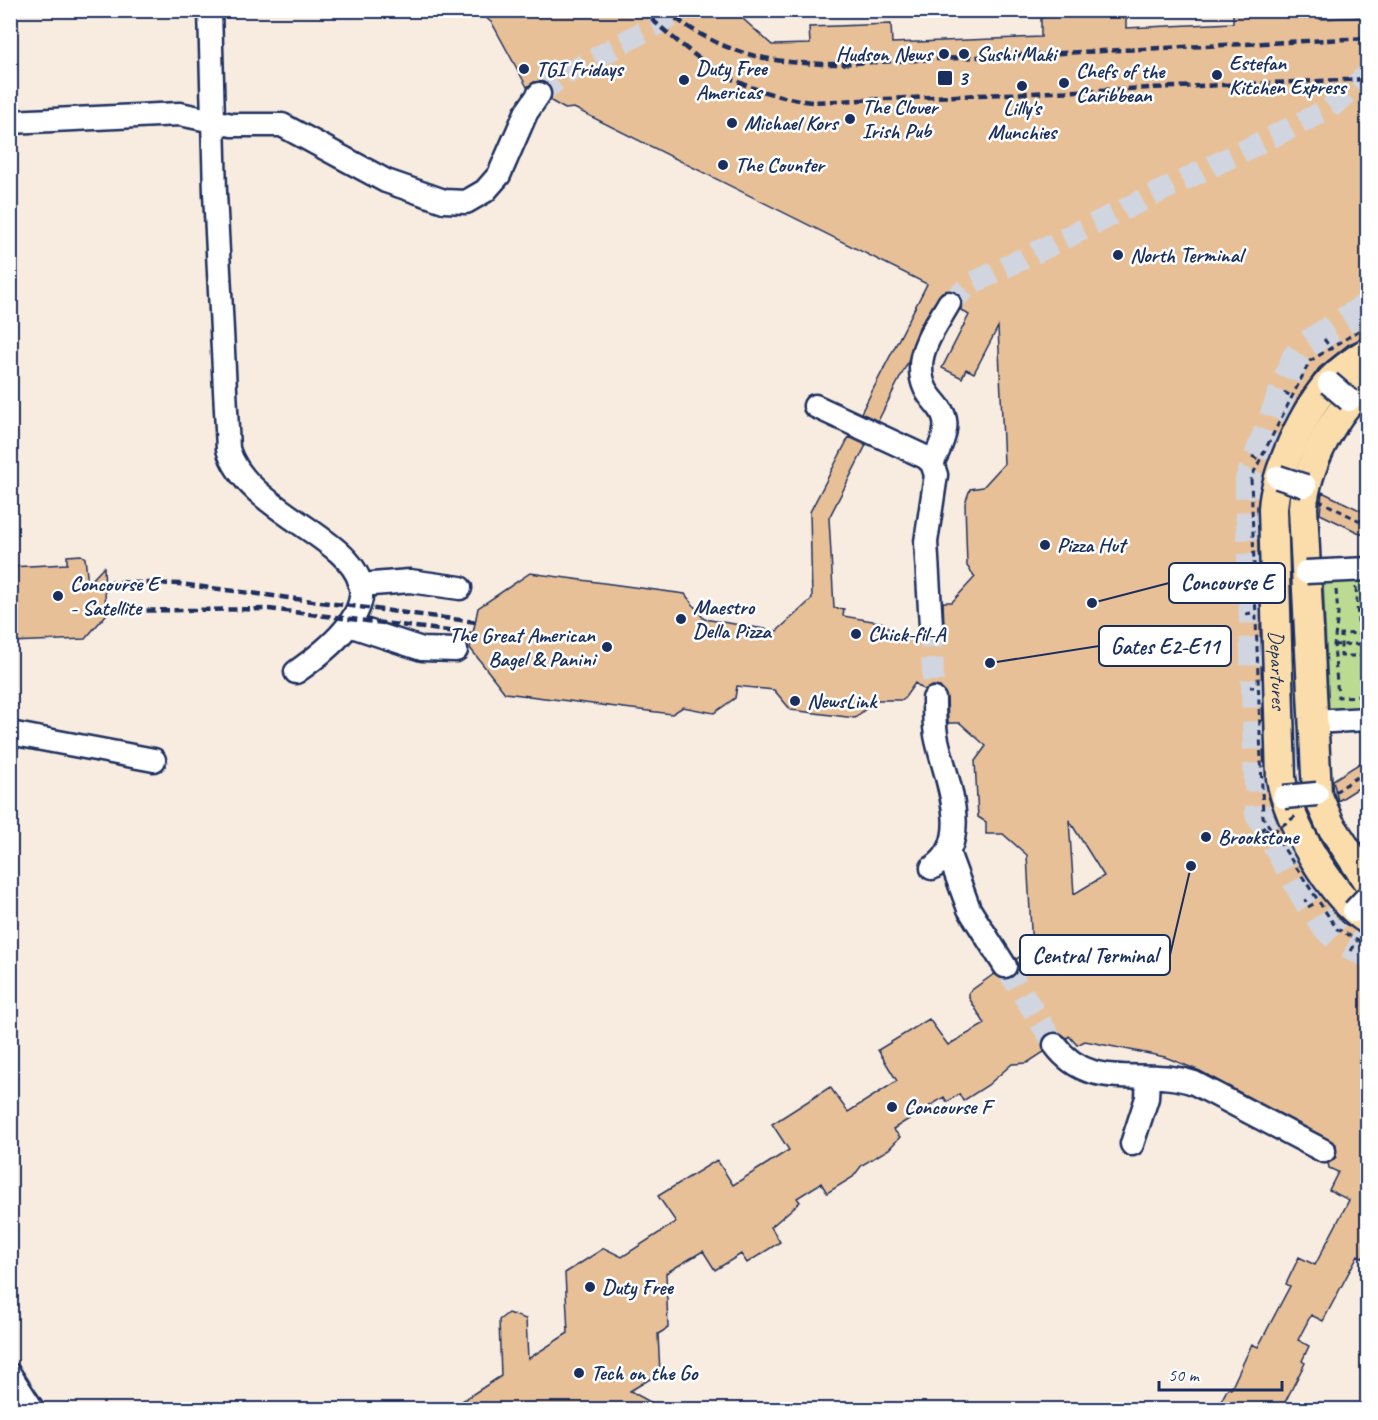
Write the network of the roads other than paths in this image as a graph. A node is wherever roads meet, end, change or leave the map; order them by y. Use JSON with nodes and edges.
{"nodes":[{"id":1,"x":210,"y":10,"type":"edge"},
{"id":2,"x":539,"y":94,"type":"tunnel mouth"},
{"id":3,"x":214,"y":120,"type":"junction"},
{"id":4,"x":10,"y":122,"type":"edge"},
{"id":5,"x":949,"y":303,"type":"tunnel mouth"},
{"id":6,"x":1368,"y":352,"type":"edge"},
{"id":7,"x":1349,"y":389,"type":"edge"},
{"id":8,"x":815,"y":406,"type":"dead end"},
{"id":9,"x":932,"y":463,"type":"junction"},
{"id":10,"x":1268,"y":468,"type":"junction"},
{"id":11,"x":1305,"y":486,"type":"junction"},
{"id":12,"x":1352,"y":570,"type":"edge"},
{"id":13,"x":1306,"y":572,"type":"junction"},
{"id":14,"x":360,"y":585,"type":"junction"},
{"id":15,"x":460,"y":588,"type":"dead end"},
{"id":16,"x":349,"y":625,"type":"junction"},
{"id":17,"x":931,"y":626,"type":"tunnel mouth"},
{"id":18,"x":456,"y":650,"type":"dead end"},
{"id":19,"x":296,"y":672,"type":"dead end"},
{"id":20,"x":934,"y":699,"type":"tunnel mouth"},
{"id":21,"x":1366,"y":719,"type":"edge"},
{"id":22,"x":1313,"y":722,"type":"junction"},
{"id":23,"x":10,"y":733,"type":"edge"},
{"id":24,"x":154,"y":760,"type":"dead end"},
{"id":25,"x":1317,"y":794,"type":"junction"},
{"id":26,"x":1284,"y":797,"type":"junction"},
{"id":27,"x":948,"y":852,"type":"junction"},
{"id":28,"x":932,"y":868,"type":"dead end"},
{"id":29,"x":1368,"y":882,"type":"edge"},
{"id":30,"x":1361,"y":917,"type":"edge"},
{"id":31,"x":1005,"y":966,"type":"tunnel mouth"},
{"id":32,"x":1055,"y":1045,"type":"tunnel mouth"},
{"id":33,"x":1148,"y":1077,"type":"junction"},
{"id":34,"x":1132,"y":1144,"type":"dead end"},
{"id":35,"x":1324,"y":1152,"type":"dead end"},
{"id":36,"x":10,"y":1375,"type":"edge"},
{"id":37,"x":33,"y":1410,"type":"edge"}],
"edges":[{"from":1,"to":3,"type":"lane"},
{"from":2,"to":3,"type":"lane"},
{"from":3,"to":4,"type":"lane"},
{"from":3,"to":14,"type":"lane"},
{"from":5,"to":9,"type":"lane"},
{"from":6,"to":7,"type":"main road","name":"Departures"},
{"from":7,"to":10,"type":"main road","name":"Departures"},
{"from":7,"to":11,"type":"main road","name":"Departures"},
{"from":8,"to":9,"type":"lane"},
{"from":9,"to":17,"type":"lane"},
{"from":10,"to":11,"type":"lane","bridge":true},
{"from":10,"to":26,"type":"main road","name":"Departures"},
{"from":11,"to":13,"type":"main road","name":"Departures"},
{"from":12,"to":13,"type":"lane","bridge":true},
{"from":13,"to":22,"type":"main road","name":"Departures"},
{"from":14,"to":15,"type":"lane"},
{"from":14,"to":16,"type":"lane"},
{"from":16,"to":18,"type":"lane"},
{"from":16,"to":19,"type":"lane"},
{"from":20,"to":27,"type":"lane"},
{"from":21,"to":22,"type":"lane"},
{"from":22,"to":25,"type":"main road","name":"Departures"},
{"from":23,"to":24,"type":"lane"},
{"from":25,"to":26,"type":"lane","bridge":true},
{"from":25,"to":29,"type":"main road","name":"Departures"},
{"from":26,"to":30,"type":"main road","name":"Departures","bridge":true},
{"from":27,"to":28,"type":"lane"},
{"from":27,"to":31,"type":"lane"},
{"from":32,"to":33,"type":"lane"},
{"from":33,"to":34,"type":"lane"},
{"from":33,"to":35,"type":"lane"},
{"from":36,"to":37,"type":"lane"}]}
